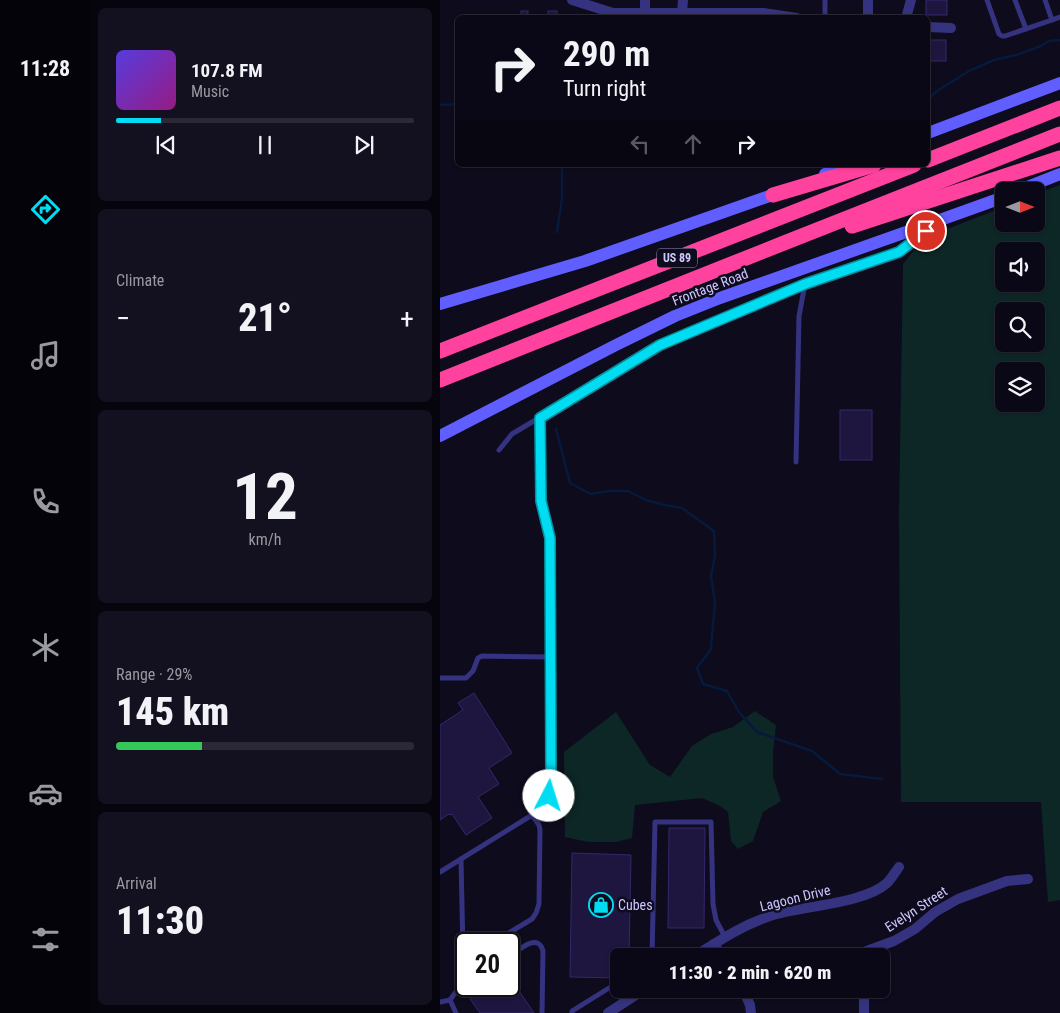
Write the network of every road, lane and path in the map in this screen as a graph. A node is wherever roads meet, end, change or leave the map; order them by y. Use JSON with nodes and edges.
{"nodes":[{"id":1,"x":572,"y":0,"type":"edge"},
{"id":2,"x":645,"y":0,"type":"edge"},
{"id":3,"x":683,"y":0,"type":"edge"},
{"id":4,"x":825,"y":0,"type":"edge"},
{"id":5,"x":868,"y":0,"type":"edge"},
{"id":6,"x":911,"y":0,"type":"edge"},
{"id":7,"x":987,"y":0,"type":"edge"},
{"id":8,"x":1015,"y":0,"type":"edge"},
{"id":9,"x":1045,"y":0,"type":"edge"},
{"id":10,"x":601,"y":4,"type":"edge"},
{"id":11,"x":645,"y":13,"type":"junction"},
{"id":12,"x":682,"y":13,"type":"junction"},
{"id":13,"x":777,"y":15,"type":"edge"},
{"id":14,"x":825,"y":15,"type":"edge"},
{"id":15,"x":868,"y":15,"type":"edge"},
{"id":16,"x":907,"y":15,"type":"edge"},
{"id":17,"x":1060,"y":17,"type":"edge"},
{"id":18,"x":1052,"y":20,"type":"junction"},
{"id":19,"x":930,"y":27,"type":"edge"},
{"id":20,"x":951,"y":28,"type":"dead end"},
{"id":21,"x":1026,"y":29,"type":"junction"},
{"id":22,"x":1060,"y":83,"type":"edge"},
{"id":23,"x":1054,"y":110,"type":"edge"},
{"id":24,"x":930,"y":131,"type":"edge"},
{"id":25,"x":1060,"y":134,"type":"edge"},
{"id":26,"x":930,"y":148,"type":"edge"},
{"id":27,"x":1060,"y":158,"type":"edge"},
{"id":28,"x":930,"y":159,"type":"edge"},
{"id":29,"x":840,"y":167,"type":"edge"},
{"id":30,"x":867,"y":167,"type":"edge"},
{"id":31,"x":909,"y":167,"type":"edge"},
{"id":32,"x":1060,"y":174,"type":"edge"},
{"id":33,"x":1040,"y":182,"type":"edge"},
{"id":34,"x":773,"y":195,"type":"junction"},
{"id":35,"x":995,"y":200,"type":"edge"},
{"id":36,"x":940,"y":220,"type":"junction"},
{"id":37,"x":713,"y":271,"type":"junction"},
{"id":38,"x":805,"y":284,"type":"junction"},
{"id":39,"x":440,"y":304,"type":"edge"},
{"id":40,"x":440,"y":351,"type":"edge"},
{"id":41,"x":440,"y":380,"type":"edge"},
{"id":42,"x":540,"y":418,"type":"junction"},
{"id":43,"x":440,"y":436,"type":"edge"},
{"id":44,"x":499,"y":450,"type":"dead end"},
{"id":45,"x":796,"y":462,"type":"dead end"},
{"id":46,"x":551,"y":657,"type":"junction"},
{"id":47,"x":440,"y":678,"type":"edge"},
{"id":48,"x":532,"y":815,"type":"junction"},
{"id":49,"x":461,"y":859,"type":"junction"},
{"id":50,"x":899,"y":867,"type":"dead end"},
{"id":51,"x":440,"y":872,"type":"edge"},
{"id":52,"x":1028,"y":879,"type":"dead end"},
{"id":53,"x":463,"y":932,"type":"edge"},
{"id":54,"x":510,"y":932,"type":"edge"},
{"id":55,"x":725,"y":937,"type":"junction"},
{"id":56,"x":714,"y":944,"type":"junction"},
{"id":57,"x":652,"y":948,"type":"edge"},
{"id":58,"x":708,"y":948,"type":"edge"},
{"id":59,"x":717,"y":948,"type":"edge"},
{"id":60,"x":878,"y":948,"type":"edge"},
{"id":61,"x":520,"y":950,"type":"edge"},
{"id":62,"x":455,"y":993,"type":"edge"},
{"id":63,"x":632,"y":998,"type":"edge"},
{"id":64,"x":749,"y":998,"type":"edge"},
{"id":65,"x":864,"y":998,"type":"edge"},
{"id":66,"x":450,"y":1000,"type":"junction"},
{"id":67,"x":440,"y":1002,"type":"edge"},
{"id":68,"x":624,"y":1003,"type":"junction"},
{"id":69,"x":456,"y":1013,"type":"edge"},
{"id":70,"x":542,"y":1013,"type":"edge"},
{"id":71,"x":572,"y":1013,"type":"edge"},
{"id":72,"x":608,"y":1013,"type":"edge"},
{"id":73,"x":751,"y":1013,"type":"edge"},
{"id":74,"x":864,"y":1013,"type":"edge"}],
"edges":[{"from":1,"to":10,"type":"street"},
{"from":2,"to":11,"type":"street"},
{"from":3,"to":12,"type":"street"},
{"from":4,"to":14,"type":"lane"},
{"from":5,"to":15,"type":"street"},
{"from":6,"to":16,"type":"street"},
{"from":7,"to":21,"type":"lane"},
{"from":8,"to":21,"type":"lane"},
{"from":9,"to":18,"type":"lane"},
{"from":10,"to":11,"type":"street"},
{"from":11,"to":12,"type":"street"},
{"from":12,"to":13,"type":"street"},
{"from":17,"to":18,"type":"lane"},
{"from":18,"to":21,"type":"lane"},
{"from":19,"to":20,"type":"street"},
{"from":22,"to":24,"type":"main road"},
{"from":23,"to":26,"type":"highway"},
{"from":23,"to":28,"type":"highway"},
{"from":25,"to":37,"type":"highway","number":"US 89"},
{"from":27,"to":37,"type":"highway"},
{"from":29,"to":34,"type":"main road"},
{"from":30,"to":34,"type":"highway"},
{"from":31,"to":40,"type":"highway","number":"US 89"},
{"from":32,"to":33,"type":"main road"},
{"from":34,"to":39,"type":"main road"},
{"from":35,"to":36,"type":"main road","name":"Frontage Road"},
{"from":36,"to":38,"type":"lane"},
{"from":36,"to":43,"type":"main road","name":"Frontage Road"},
{"from":37,"to":41,"type":"highway","number":"US 89"},
{"from":38,"to":42,"type":"lane"},
{"from":38,"to":45,"type":"lane"},
{"from":42,"to":44,"type":"lane"},
{"from":42,"to":46,"type":"lane"},
{"from":46,"to":47,"type":"lane"},
{"from":46,"to":48,"type":"lane"},
{"from":48,"to":49,"type":"lane"},
{"from":48,"to":54,"type":"lane"},
{"from":49,"to":51,"type":"lane"},
{"from":49,"to":53,"type":"lane"},
{"from":50,"to":55,"type":"street","name":"Lagoon Drive"},
{"from":52,"to":60,"type":"street","name":"Evelyn Street"},
{"from":55,"to":56,"type":"street","name":"Lagoon Drive"},
{"from":55,"to":57,"type":"lane"},
{"from":56,"to":58,"type":"street","name":"Lagoon Drive"},
{"from":56,"to":59,"type":"street"},
{"from":61,"to":70,"type":"lane"},
{"from":62,"to":66,"type":"lane"},
{"from":63,"to":68,"type":"street"},
{"from":64,"to":73,"type":"street"},
{"from":65,"to":74,"type":"street"},
{"from":66,"to":67,"type":"lane"},
{"from":66,"to":69,"type":"lane"},
{"from":68,"to":71,"type":"lane"},
{"from":68,"to":72,"type":"street"}]}
